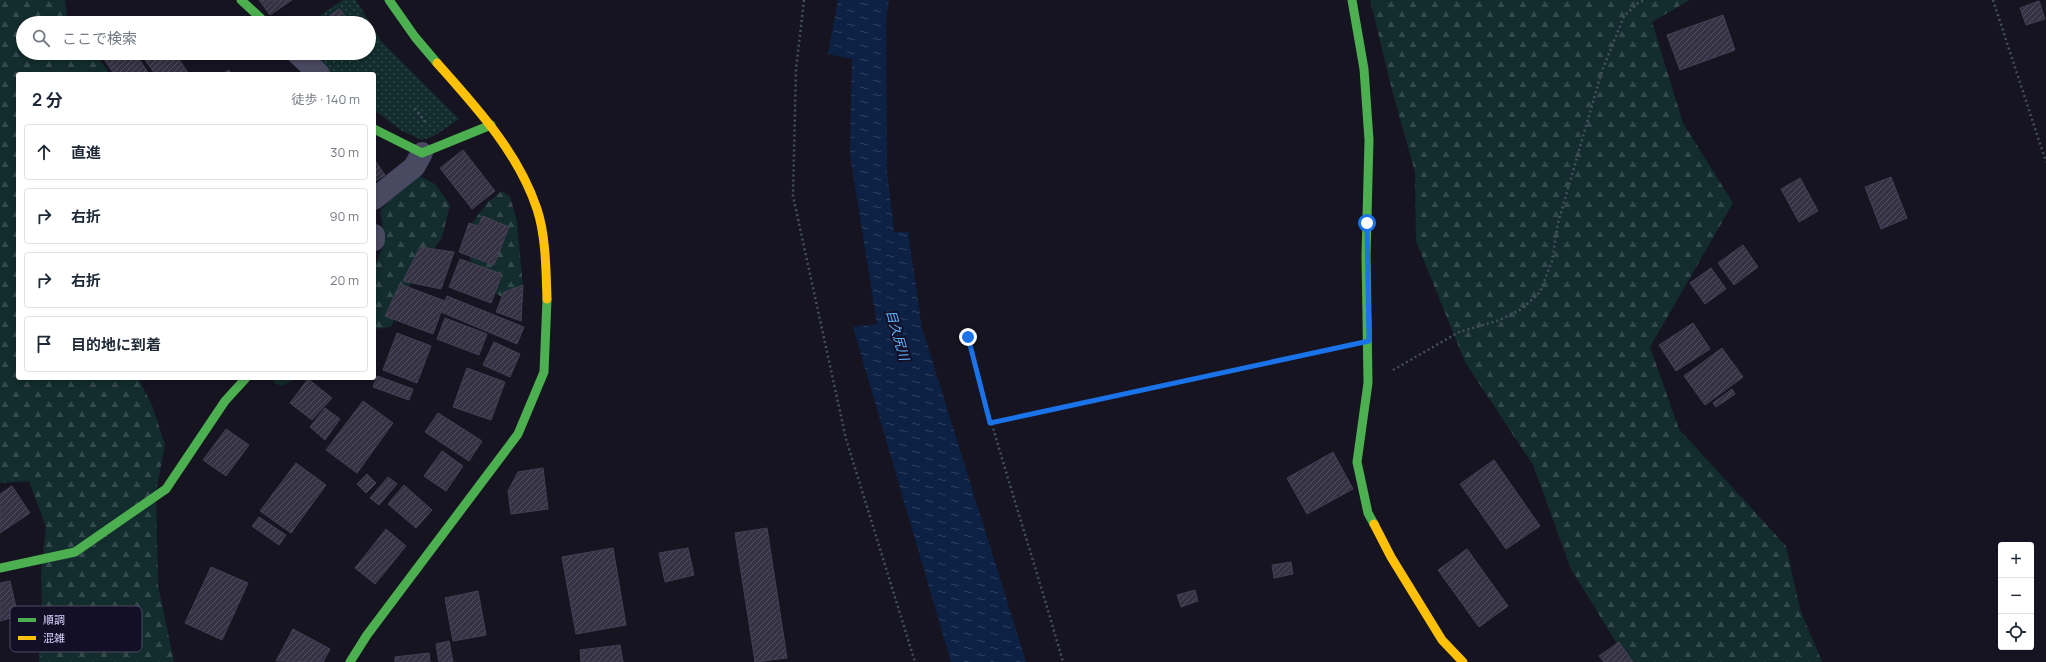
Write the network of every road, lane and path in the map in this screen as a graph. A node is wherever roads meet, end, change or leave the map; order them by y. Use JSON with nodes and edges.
{"nodes":[{"id":1,"x":241,"y":0,"type":"edge"},
{"id":2,"x":389,"y":0,"type":"edge"},
{"id":3,"x":804,"y":0,"type":"edge"},
{"id":4,"x":1352,"y":0,"type":"edge"},
{"id":5,"x":1645,"y":0,"type":"edge"},
{"id":6,"x":1993,"y":0,"type":"edge"},
{"id":7,"x":258,"y":16,"type":"edge"},
{"id":8,"x":304,"y":60,"type":"edge"},
{"id":9,"x":317,"y":72,"type":"edge"},
{"id":10,"x":415,"y":108,"type":"dead end"},
{"id":11,"x":428,"y":125,"type":"dead end"},
{"id":12,"x":491,"y":125,"type":"junction"},
{"id":13,"x":376,"y":130,"type":"edge"},
{"id":14,"x":422,"y":153,"type":"junction"},
{"id":15,"x":2046,"y":162,"type":"edge"},
{"id":16,"x":376,"y":197,"type":"edge"},
{"id":17,"x":968,"y":337,"type":"dead end"},
{"id":18,"x":1369,"y":341,"type":"junction"},
{"id":19,"x":244,"y":380,"type":"edge"},
{"id":20,"x":1368,"y":383,"type":"junction"},
{"id":21,"x":990,"y":423,"type":"junction"},
{"id":22,"x":0,"y":568,"type":"edge"},
{"id":23,"x":350,"y":662,"type":"edge"},
{"id":24,"x":915,"y":662,"type":"edge"},
{"id":25,"x":1063,"y":662,"type":"edge"},
{"id":26,"x":1463,"y":662,"type":"edge"}],
"edges":[{"from":1,"to":7,"type":"street"},
{"from":2,"to":12,"type":"street"},
{"from":3,"to":24,"type":"path"},
{"from":4,"to":18,"type":"street"},
{"from":5,"to":20,"type":"path"},
{"from":6,"to":15,"type":"path"},
{"from":8,"to":9,"type":"street"},
{"from":10,"to":11,"type":"path"},
{"from":12,"to":14,"type":"street"},
{"from":12,"to":23,"type":"street"},
{"from":13,"to":14,"type":"street"},
{"from":14,"to":16,"type":"street"},
{"from":17,"to":21,"type":"path"},
{"from":18,"to":20,"type":"street"},
{"from":18,"to":21,"type":"path"},
{"from":19,"to":22,"type":"street"},
{"from":20,"to":26,"type":"street"},
{"from":21,"to":25,"type":"path"}]}
